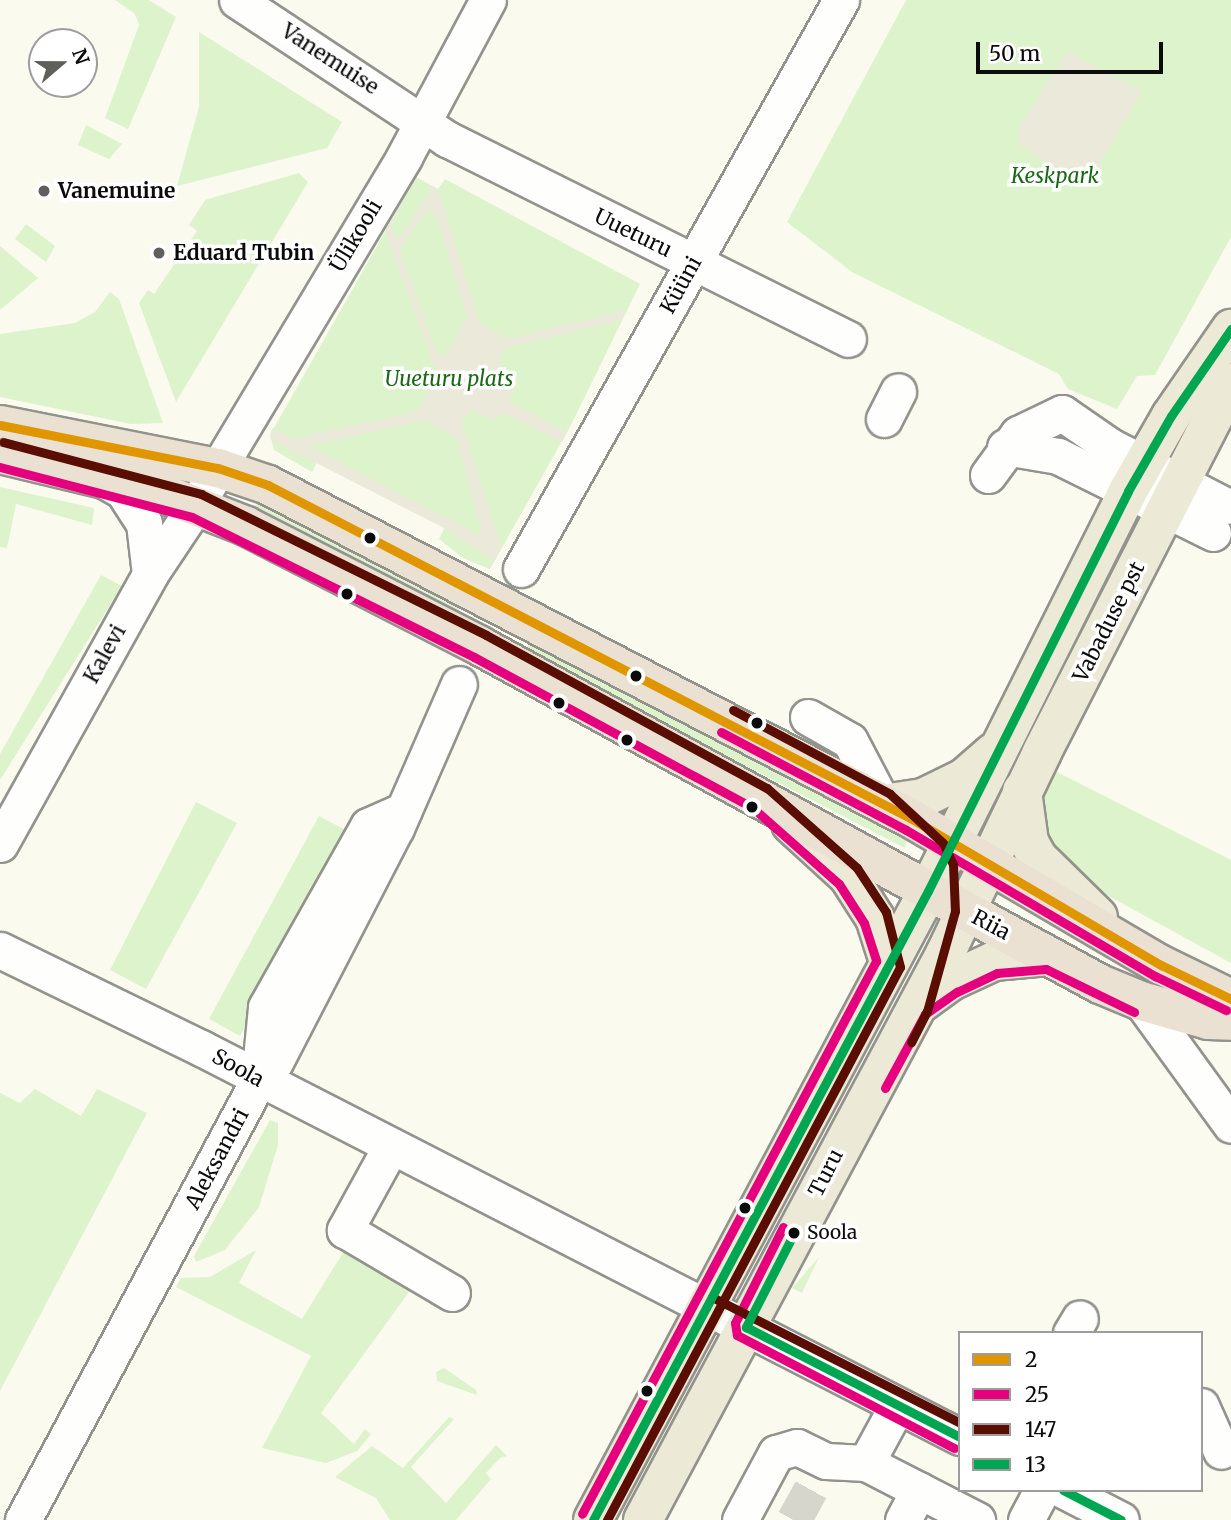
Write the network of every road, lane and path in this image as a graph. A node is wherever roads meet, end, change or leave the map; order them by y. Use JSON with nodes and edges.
{"nodes":[{"id":1,"x":237,"y":0,"type":"edge"},
{"id":2,"x":488,"y":0,"type":"edge"},
{"id":3,"x":841,"y":0,"type":"edge"},
{"id":4,"x":422,"y":119,"type":"junction"},
{"id":5,"x":694,"y":262,"type":"junction"},
{"id":6,"x":1231,"y":329,"type":"edge"},
{"id":7,"x":848,"y":339,"type":"dead end"},
{"id":8,"x":1231,"y":382,"type":"edge"},
{"id":9,"x":1222,"y":415,"type":"edge"},
{"id":10,"x":0,"y":425,"type":"edge"},
{"id":11,"x":0,"y":454,"type":"edge"},
{"id":12,"x":218,"y":468,"type":"junction"},
{"id":13,"x":1136,"y":477,"type":"junction"},
{"id":14,"x":100,"y":478,"type":"junction"},
{"id":15,"x":1174,"y":496,"type":"junction"},
{"id":16,"x":196,"y":505,"type":"junction"},
{"id":17,"x":1219,"y":519,"type":"dead end"},
{"id":18,"x":521,"y":569,"type":"dead end"},
{"id":19,"x":150,"y":574,"type":"junction"},
{"id":20,"x":459,"y":684,"type":"dead end"},
{"id":21,"x":808,"y":717,"type":"dead end"},
{"id":22,"x":997,"y":750,"type":"junction"},
{"id":23,"x":1023,"y":791,"type":"junction"},
{"id":24,"x":760,"y":797,"type":"junction"},
{"id":25,"x":883,"y":804,"type":"junction"},
{"id":26,"x":404,"y":810,"type":"junction"},
{"id":27,"x":0,"y":844,"type":"edge"},
{"id":28,"x":956,"y":876,"type":"junction"},
{"id":29,"x":1128,"y":943,"type":"junction"},
{"id":30,"x":0,"y":950,"type":"edge"},
{"id":31,"x":1048,"y":956,"type":"junction"},
{"id":32,"x":889,"y":962,"type":"junction"},
{"id":33,"x":1231,"y":999,"type":"edge"},
{"id":34,"x":1140,"y":1001,"type":"junction"},
{"id":35,"x":916,"y":1006,"type":"junction"},
{"id":36,"x":1231,"y":1021,"type":"edge"},
{"id":37,"x":267,"y":1071,"type":"junction"},
{"id":38,"x":1231,"y":1125,"type":"edge"},
{"id":39,"x":390,"y":1148,"type":"junction"},
{"id":40,"x":452,"y":1293,"type":"dead end"},
{"id":41,"x":706,"y":1308,"type":"junction"},
{"id":42,"x":746,"y":1327,"type":"junction"},
{"id":43,"x":897,"y":1406,"type":"junction"},
{"id":44,"x":958,"y":1436,"type":"edge"},
{"id":45,"x":866,"y":1463,"type":"junction"},
{"id":46,"x":1041,"y":1492,"type":"edge"},
{"id":47,"x":1067,"y":1492,"type":"edge"},
{"id":48,"x":911,"y":1505,"type":"edge"},
{"id":49,"x":23,"y":1520,"type":"edge"},
{"id":50,"x":593,"y":1520,"type":"edge"},
{"id":51,"x":643,"y":1520,"type":"edge"},
{"id":52,"x":740,"y":1520,"type":"edge"},
{"id":53,"x":977,"y":1520,"type":"edge"},
{"id":54,"x":1026,"y":1520,"type":"edge"},
{"id":55,"x":1121,"y":1520,"type":"edge"}],
"edges":[{"from":1,"to":4,"type":"street","name":"Vanemuise"},
{"from":2,"to":4,"type":"street","name":"Ülikooli"},
{"from":3,"to":5,"type":"street","name":"Küüni"},
{"from":4,"to":5,"type":"street","name":"Uueturu"},
{"from":4,"to":12,"type":"street","name":"Ülikooli"},
{"from":5,"to":7,"type":"street","name":"Uueturu"},
{"from":5,"to":18,"type":"street","name":"Küüni"},
{"from":6,"to":13,"type":"main road","name":"Vabaduse pst"},
{"from":8,"to":9,"type":"main road","name":"Vabaduse pst"},
{"from":9,"to":15,"type":"main road","name":"Vabaduse pst"},
{"from":10,"to":12,"type":"highway","name":"Riia"},
{"from":11,"to":14,"type":"highway","name":"Riia"},
{"from":12,"to":16,"type":"street","name":"Kalevi"},
{"from":12,"to":25,"type":"highway","name":"Riia"},
{"from":13,"to":13,"type":"street"},
{"from":13,"to":15,"type":"street"},
{"from":13,"to":22,"type":"main road","name":"Vabaduse pst"},
{"from":14,"to":16,"type":"highway","name":"Riia"},
{"from":14,"to":19,"type":"street"},
{"from":15,"to":17,"type":"street"},
{"from":15,"to":23,"type":"main road","name":"Vabaduse pst"},
{"from":16,"to":19,"type":"street","name":"Kalevi"},
{"from":16,"to":24,"type":"highway","name":"Riia"},
{"from":19,"to":27,"type":"street","name":"Kalevi"},
{"from":20,"to":26,"type":"street","name":"Aleksandri"},
{"from":21,"to":25,"type":"street"},
{"from":22,"to":25,"type":"main road"},
{"from":22,"to":28,"type":"main road"},
{"from":23,"to":28,"type":"main road","name":"Vabaduse pst"},
{"from":23,"to":29,"type":"main road"},
{"from":24,"to":28,"type":"highway","name":"Riia"},
{"from":24,"to":32,"type":"main road"},
{"from":25,"to":28,"type":"highway","name":"Riia"},
{"from":26,"to":37,"type":"street","name":"Aleksandri"},
{"from":26,"to":37,"type":"street","name":"Aleksandri"},
{"from":28,"to":29,"type":"highway","name":"Riia"},
{"from":28,"to":31,"type":"highway","name":"Riia"},
{"from":28,"to":32,"type":"main road","name":"Turu"},
{"from":28,"to":35,"type":"main road","name":"Turu"},
{"from":29,"to":33,"type":"highway","name":"Riia"},
{"from":30,"to":37,"type":"street","name":"Soola"},
{"from":31,"to":34,"type":"highway","name":"Riia"},
{"from":31,"to":35,"type":"main road"},
{"from":32,"to":41,"type":"main road","name":"Turu"},
{"from":34,"to":36,"type":"highway","name":"Riia"},
{"from":34,"to":38,"type":"street"},
{"from":35,"to":42,"type":"main road","name":"Turu"},
{"from":37,"to":39,"type":"street","name":"Soola"},
{"from":37,"to":49,"type":"street","name":"Aleksandri"},
{"from":39,"to":40,"type":"street"},
{"from":39,"to":41,"type":"street","name":"Soola"},
{"from":41,"to":42,"type":"street","name":"Soola"},
{"from":41,"to":50,"type":"main road","name":"Turu"},
{"from":42,"to":43,"type":"street","name":"Soola"},
{"from":42,"to":51,"type":"main road","name":"Turu"},
{"from":43,"to":44,"type":"street","name":"Soola"},
{"from":43,"to":45,"type":"street"},
{"from":45,"to":48,"type":"street"},
{"from":45,"to":52,"type":"street"},
{"from":46,"to":54,"type":"street"},
{"from":47,"to":55,"type":"street"},
{"from":48,"to":53,"type":"street"}]}
